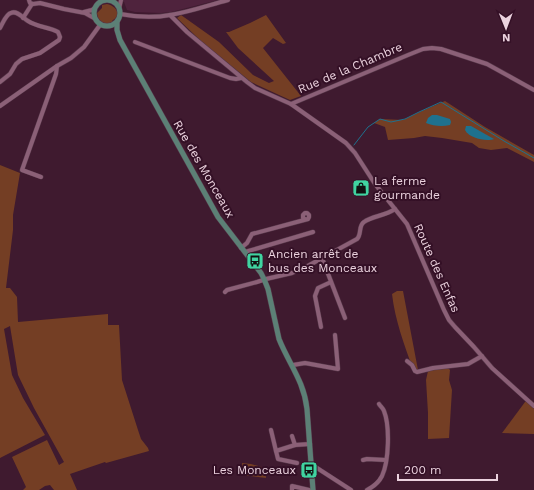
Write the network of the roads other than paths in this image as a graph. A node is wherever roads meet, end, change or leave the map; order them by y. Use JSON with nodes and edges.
{"nodes":[{"id":1,"x":104,"y":0,"type":"edge"},
{"id":2,"x":112,"y":0,"type":"edge"},
{"id":3,"x":121,"y":0,"type":"edge"},
{"id":4,"x":228,"y":0,"type":"edge"},
{"id":5,"x":40,"y":1,"type":"edge"},
{"id":6,"x":30,"y":2,"type":"edge"},
{"id":7,"x":97,"y":4,"type":"edge"},
{"id":8,"x":120,"y":11,"type":"junction"},
{"id":9,"x":81,"y":12,"type":"junction"},
{"id":10,"x":170,"y":15,"type":"junction"},
{"id":11,"x":23,"y":18,"type":"junction"},
{"id":12,"x":94,"y":18,"type":"junction"},
{"id":13,"x":117,"y":22,"type":"junction"},
{"id":14,"x":100,"y":25,"type":"junction"},
{"id":15,"x":107,"y":27,"type":"junction"},
{"id":16,"x":0,"y":28,"type":"edge"},
{"id":17,"x":120,"y":40,"type":"junction"},
{"id":18,"x":135,"y":42,"type":"dead end"},
{"id":19,"x":57,"y":66,"type":"junction"},
{"id":20,"x":241,"y":78,"type":"junction"},
{"id":21,"x":0,"y":82,"type":"edge"},
{"id":22,"x":534,"y":90,"type":"edge"},
{"id":23,"x":291,"y":104,"type":"junction"},
{"id":24,"x":0,"y":106,"type":"edge"},
{"id":25,"x":41,"y":177,"type":"dead end"},
{"id":26,"x":394,"y":209,"type":"junction"},
{"id":27,"x":305,"y":219,"type":"dead end"},
{"id":28,"x":313,"y":232,"type":"dead end"},
{"id":29,"x":241,"y":248,"type":"junction"},
{"id":30,"x":244,"y":252,"type":"junction"},
{"id":31,"x":322,"y":258,"type":"junction"},
{"id":32,"x":264,"y":279,"type":"junction"},
{"id":33,"x":332,"y":282,"type":"junction"},
{"id":34,"x":225,"y":292,"type":"dead end"},
{"id":35,"x":345,"y":318,"type":"dead end"},
{"id":36,"x":321,"y":327,"type":"dead end"},
{"id":37,"x":335,"y":335,"type":"dead end"},
{"id":38,"x":482,"y":356,"type":"junction"},
{"id":39,"x":407,"y":361,"type":"dead end"},
{"id":40,"x":293,"y":365,"type":"junction"},
{"id":41,"x":379,"y":404,"type":"dead end"},
{"id":42,"x":534,"y":406,"type":"edge"},
{"id":43,"x":271,"y":430,"type":"dead end"},
{"id":44,"x":292,"y":436,"type":"dead end"},
{"id":45,"x":310,"y":444,"type":"junction"},
{"id":46,"x":295,"y":445,"type":"junction"},
{"id":47,"x":276,"y":451,"type":"junction"},
{"id":48,"x":363,"y":460,"type":"dead end"},
{"id":49,"x":386,"y":460,"type":"junction"},
{"id":50,"x":297,"y":463,"type":"dead end"},
{"id":51,"x":312,"y":467,"type":"junction"},
{"id":52,"x":292,"y":490,"type":"edge"},
{"id":53,"x":309,"y":490,"type":"edge"},
{"id":54,"x":313,"y":490,"type":"edge"},
{"id":55,"x":351,"y":490,"type":"edge"},
{"id":56,"x":367,"y":490,"type":"edge"}],
"edges":[{"from":1,"to":2,"type":"main road"},
{"from":1,"to":7,"type":"main road"},
{"from":2,"to":8,"type":"main road"},
{"from":3,"to":8,"type":"street"},
{"from":4,"to":10,"type":"street"},
{"from":5,"to":6,"type":"street"},
{"from":5,"to":9,"type":"street"},
{"from":6,"to":11,"type":"street"},
{"from":7,"to":9,"type":"street"},
{"from":7,"to":12,"type":"main road"},
{"from":8,"to":10,"type":"street"},
{"from":8,"to":13,"type":"main road"},
{"from":9,"to":12,"type":"street"},
{"from":10,"to":20,"type":"street","name":"Rue de la Chambre"},
{"from":11,"to":16,"type":"street"},
{"from":11,"to":21,"type":"street"},
{"from":12,"to":14,"type":"main road"},
{"from":13,"to":15,"type":"main road"},
{"from":13,"to":17,"type":"main road","name":"Rue des Monceaux"},
{"from":14,"to":15,"type":"main road"},
{"from":14,"to":19,"type":"street"},
{"from":15,"to":17,"type":"main road","name":"Rue des Monceaux"},
{"from":17,"to":29,"type":"main road","name":"Rue des Monceaux"},
{"from":18,"to":20,"type":"street"},
{"from":19,"to":24,"type":"street"},
{"from":19,"to":25,"type":"street"},
{"from":20,"to":23,"type":"street","name":"Rue de la Chambre"},
{"from":22,"to":23,"type":"street","name":"Rue de la Chambre"},
{"from":23,"to":26,"type":"street","name":"Route des Enfas"},
{"from":26,"to":31,"type":"street"},
{"from":26,"to":38,"type":"street","name":"Route des Enfas"},
{"from":27,"to":29,"type":"street"},
{"from":28,"to":30,"type":"street"},
{"from":29,"to":30,"type":"main road","name":"Rue des Monceaux"},
{"from":30,"to":32,"type":"main road","name":"Rue des Monceaux"},
{"from":31,"to":32,"type":"street"},
{"from":31,"to":33,"type":"street"},
{"from":32,"to":34,"type":"street"},
{"from":32,"to":40,"type":"main road","name":"Rue des Monceaux"},
{"from":33,"to":35,"type":"street"},
{"from":33,"to":36,"type":"street"},
{"from":37,"to":40,"type":"street"},
{"from":38,"to":39,"type":"street"},
{"from":38,"to":42,"type":"street","name":"Route des Enfas"},
{"from":40,"to":45,"type":"main road","name":"Rue des Monceaux"},
{"from":41,"to":49,"type":"street"},
{"from":43,"to":47,"type":"street"},
{"from":44,"to":46,"type":"street"},
{"from":45,"to":46,"type":"street"},
{"from":45,"to":51,"type":"main road","name":"Rue des Monceaux"},
{"from":46,"to":47,"type":"street"},
{"from":47,"to":50,"type":"street"},
{"from":48,"to":49,"type":"street"},
{"from":49,"to":56,"type":"street"},
{"from":51,"to":54,"type":"main road","name":"Rue des Monceaux"},
{"from":51,"to":55,"type":"street"},
{"from":52,"to":53,"type":"street"}]}
